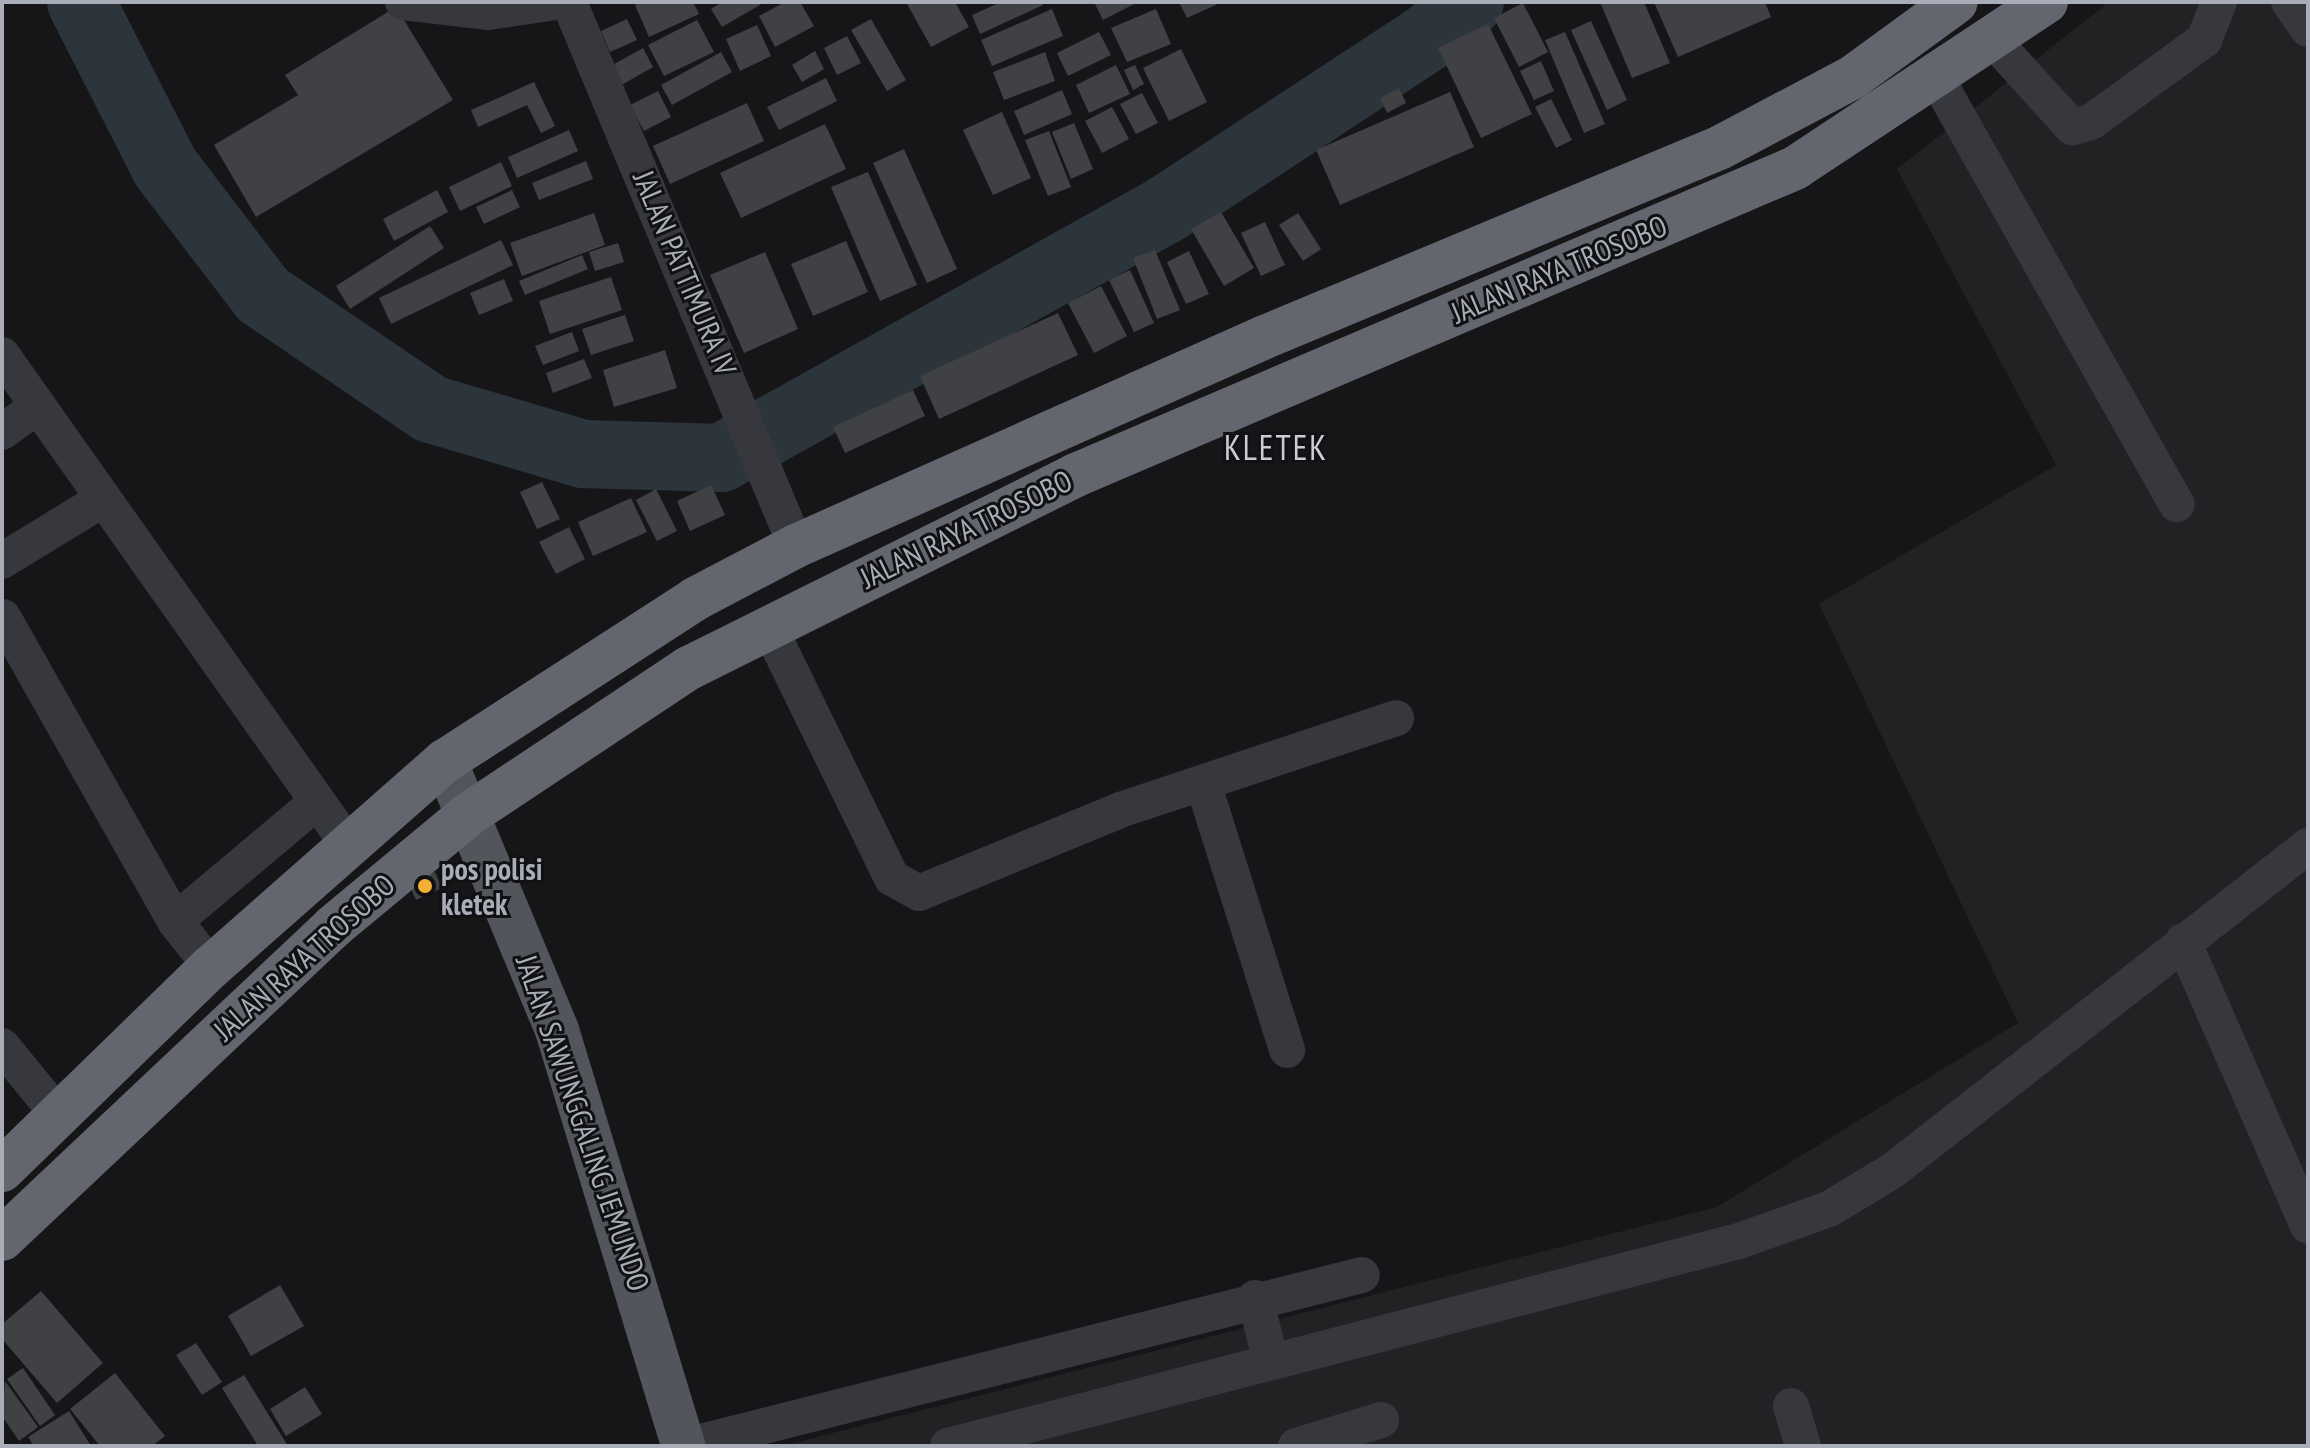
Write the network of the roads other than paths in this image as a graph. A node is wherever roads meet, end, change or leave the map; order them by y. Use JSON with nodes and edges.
{"nodes":[{"id":1,"x":403,"y":2,"type":"edge"},
{"id":2,"x":556,"y":2,"type":"edge"},
{"id":3,"x":569,"y":2,"type":"edge"},
{"id":4,"x":1956,"y":2,"type":"edge"},
{"id":5,"x":2046,"y":2,"type":"edge"},
{"id":6,"x":2219,"y":2,"type":"edge"},
{"id":7,"x":2289,"y":2,"type":"edge"},
{"id":8,"x":2308,"y":29,"type":"edge"},
{"id":9,"x":1993,"y":40,"type":"junction"},
{"id":10,"x":1937,"y":79,"type":"junction"},
{"id":11,"x":2,"y":355,"type":"edge"},
{"id":12,"x":38,"y":406,"type":"junction"},
{"id":13,"x":2,"y":432,"type":"edge"},
{"id":14,"x":103,"y":499,"type":"junction"},
{"id":15,"x":2176,"y":504,"type":"dead end"},
{"id":16,"x":796,"y":546,"type":"junction"},
{"id":17,"x":2,"y":561,"type":"edge"},
{"id":18,"x":3,"y":617,"type":"edge"},
{"id":19,"x":768,"y":625,"type":"junction"},
{"id":20,"x":1396,"y":718,"type":"dead end"},
{"id":21,"x":445,"y":761,"type":"junction"},
{"id":22,"x":1203,"y":783,"type":"junction"},
{"id":23,"x":317,"y":802,"type":"junction"},
{"id":24,"x":469,"y":814,"type":"junction"},
{"id":25,"x":347,"y":843,"type":"junction"},
{"id":26,"x":2308,"y":846,"type":"edge"},
{"id":27,"x":175,"y":921,"type":"junction"},
{"id":28,"x":2183,"y":941,"type":"junction"},
{"id":29,"x":211,"y":967,"type":"junction"},
{"id":30,"x":2,"y":1046,"type":"edge"},
{"id":31,"x":1287,"y":1050,"type":"dead end"},
{"id":32,"x":59,"y":1116,"type":"junction"},
{"id":33,"x":2,"y":1170,"type":"edge"},
{"id":34,"x":2308,"y":1226,"type":"edge"},
{"id":35,"x":2,"y":1239,"type":"edge"},
{"id":36,"x":1362,"y":1275,"type":"dead end"},
{"id":37,"x":1262,"y":1327,"type":"junction"},
{"id":38,"x":1791,"y":1406,"type":"dead end"},
{"id":39,"x":1381,"y":1420,"type":"dead end"},
{"id":40,"x":684,"y":1446,"type":"edge"},
{"id":41,"x":948,"y":1446,"type":"edge"},
{"id":42,"x":1296,"y":1446,"type":"edge"},
{"id":43,"x":1803,"y":1446,"type":"edge"}],
"edges":[{"from":1,"to":2,"type":"street"},
{"from":3,"to":16,"type":"street","name":"JALAN PATTIMURA IV"},
{"from":4,"to":16,"type":"highway","name":"JALAN RAYA TROSOBO"},
{"from":5,"to":9,"type":"highway","name":"JALAN RAYA TROSOBO"},
{"from":6,"to":9,"type":"street"},
{"from":7,"to":8,"type":"street"},
{"from":9,"to":10,"type":"highway","name":"JALAN RAYA TROSOBO"},
{"from":10,"to":15,"type":"street"},
{"from":10,"to":19,"type":"highway","name":"JALAN RAYA TROSOBO"},
{"from":11,"to":12,"type":"street"},
{"from":12,"to":13,"type":"street"},
{"from":12,"to":14,"type":"street"},
{"from":14,"to":17,"type":"street"},
{"from":14,"to":23,"type":"street"},
{"from":16,"to":21,"type":"highway","name":"JALAN RAYA TROSOBO"},
{"from":18,"to":27,"type":"street"},
{"from":19,"to":22,"type":"street"},
{"from":19,"to":24,"type":"highway","name":"JALAN RAYA TROSOBO"},
{"from":20,"to":22,"type":"street"},
{"from":21,"to":24,"type":"main road","name":"JALAN SAWUNGGALING JEMUNDO"},
{"from":21,"to":25,"type":"highway","name":"JALAN RAYA TROSOBO"},
{"from":22,"to":31,"type":"street"},
{"from":23,"to":25,"type":"street"},
{"from":23,"to":27,"type":"street"},
{"from":24,"to":35,"type":"highway","name":"JALAN RAYA TROSOBO"},
{"from":24,"to":40,"type":"main road","name":"JALAN SAWUNGGALING JEMUNDO"},
{"from":25,"to":29,"type":"highway","name":"JALAN RAYA TROSOBO"},
{"from":26,"to":28,"type":"street"},
{"from":27,"to":29,"type":"street"},
{"from":28,"to":34,"type":"street"},
{"from":28,"to":37,"type":"street"},
{"from":29,"to":32,"type":"highway","name":"JALAN RAYA TROSOBO"},
{"from":30,"to":32,"type":"street"},
{"from":32,"to":33,"type":"highway","name":"JALAN RAYA TROSOBO"},
{"from":36,"to":37,"type":"street"},
{"from":37,"to":40,"type":"street"},
{"from":37,"to":41,"type":"street"},
{"from":38,"to":43,"type":"street"},
{"from":39,"to":42,"type":"street"}]}
